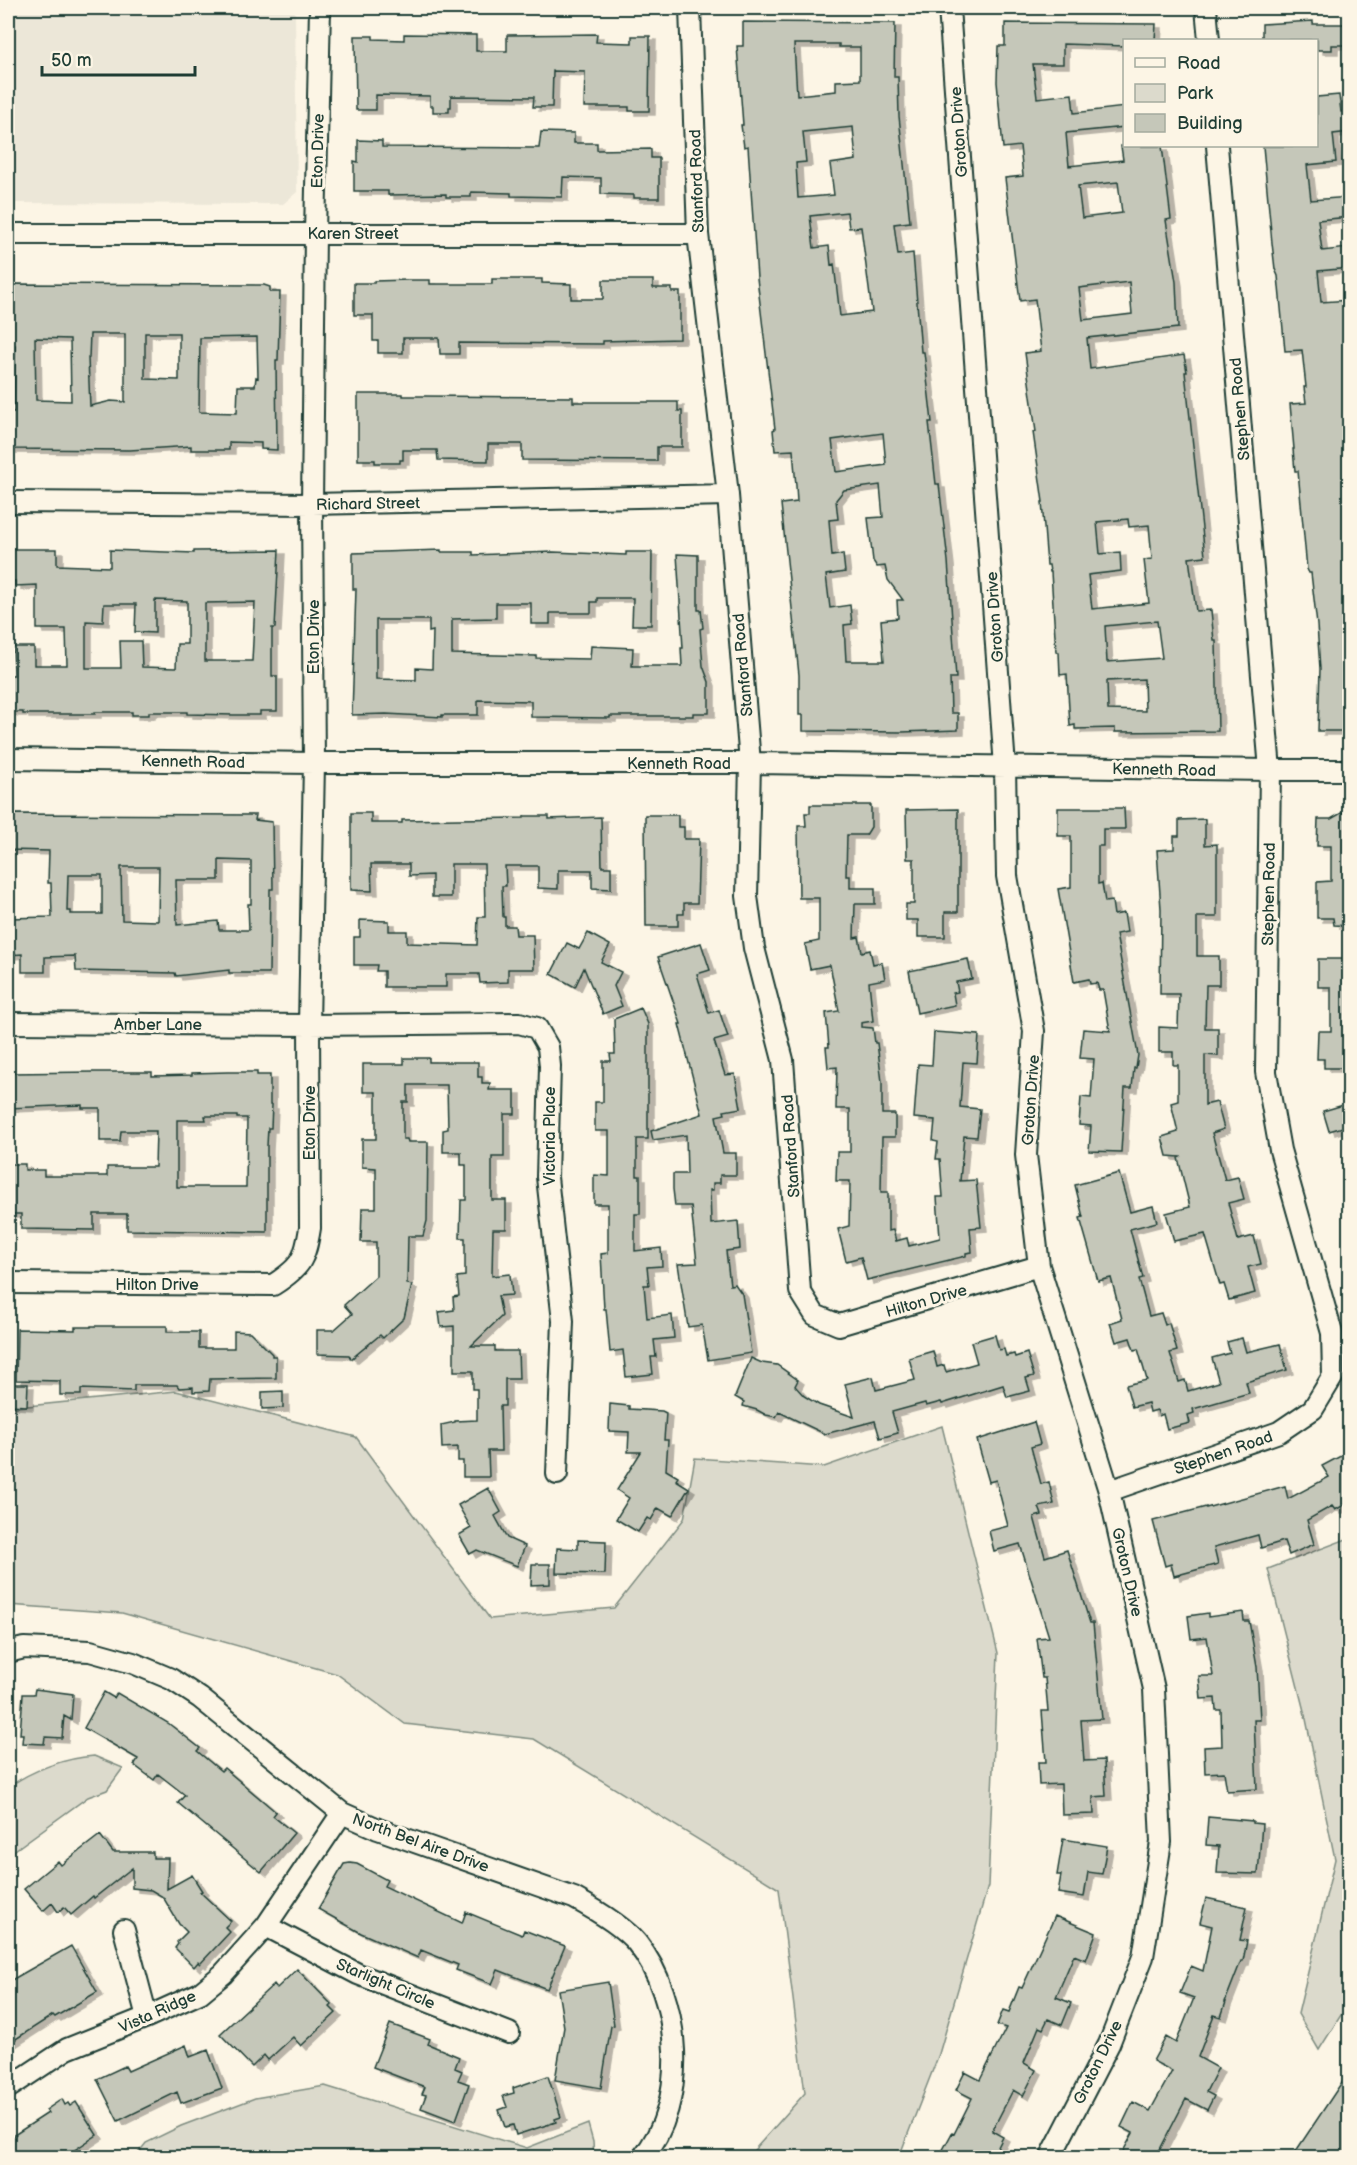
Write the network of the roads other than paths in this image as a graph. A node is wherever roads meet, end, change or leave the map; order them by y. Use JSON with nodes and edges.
{"nodes":[{"id":1,"x":320,"y":8,"type":"edge"},
{"id":2,"x":690,"y":8,"type":"edge"},
{"id":3,"x":949,"y":8,"type":"edge"},
{"id":4,"x":1206,"y":8,"type":"edge"},
{"id":5,"x":1209,"y":39,"type":"edge"},
{"id":6,"x":1217,"y":147,"type":"edge"},
{"id":7,"x":315,"y":233,"type":"junction"},
{"id":8,"x":8,"y":234,"type":"edge"},
{"id":9,"x":698,"y":234,"type":"junction"},
{"id":10,"x":728,"y":495,"type":"junction"},
{"id":11,"x":8,"y":502,"type":"edge"},
{"id":12,"x":312,"y":504,"type":"junction"},
{"id":13,"x":8,"y":759,"type":"edge"},
{"id":14,"x":314,"y":763,"type":"junction"},
{"id":15,"x":750,"y":763,"type":"junction"},
{"id":16,"x":1005,"y":767,"type":"junction"},
{"id":17,"x":1270,"y":770,"type":"junction"},
{"id":18,"x":1350,"y":770,"type":"edge"},
{"id":19,"x":8,"y":1023,"type":"edge"},
{"id":20,"x":309,"y":1025,"type":"junction"},
{"id":21,"x":300,"y":1264,"type":"joint"},
{"id":22,"x":1039,"y":1266,"type":"junction"},
{"id":23,"x":8,"y":1283,"type":"edge"},
{"id":24,"x":814,"y":1315,"type":"joint"},
{"id":25,"x":557,"y":1474,"type":"dead end"},
{"id":26,"x":1110,"y":1491,"type":"junction"},
{"id":27,"x":8,"y":1652,"type":"edge"},
{"id":28,"x":342,"y":1812,"type":"junction"},
{"id":29,"x":266,"y":1926,"type":"junction"},
{"id":30,"x":124,"y":1930,"type":"dead end"},
{"id":31,"x":147,"y":2017,"type":"junction"},
{"id":32,"x":509,"y":2033,"type":"dead end"},
{"id":33,"x":8,"y":2088,"type":"edge"},
{"id":34,"x":642,"y":2157,"type":"edge"},
{"id":35,"x":1050,"y":2157,"type":"edge"}],
"edges":[{"from":1,"to":7,"type":"street","name":"Eton Drive"},
{"from":2,"to":9,"type":"street","name":"Stanford Road"},
{"from":3,"to":16,"type":"street","name":"Groton Drive"},
{"from":4,"to":5,"type":"street"},
{"from":6,"to":17,"type":"street","name":"Stephen Road"},
{"from":7,"to":8,"type":"street","name":"Karen Street"},
{"from":7,"to":9,"type":"street","name":"Karen Street"},
{"from":7,"to":12,"type":"street","name":"Eton Drive"},
{"from":9,"to":10,"type":"street","name":"Stanford Road"},
{"from":10,"to":12,"type":"street","name":"Richard Street"},
{"from":10,"to":15,"type":"street","name":"Stanford Road"},
{"from":11,"to":12,"type":"street","name":"Richard Street"},
{"from":12,"to":14,"type":"street","name":"Eton Drive"},
{"from":13,"to":14,"type":"street","name":"Kenneth Road"},
{"from":14,"to":15,"type":"street","name":"Kenneth Road"},
{"from":14,"to":20,"type":"street","name":"Eton Drive"},
{"from":15,"to":16,"type":"street","name":"Kenneth Road"},
{"from":15,"to":24,"type":"street","name":"Stanford Road"},
{"from":16,"to":17,"type":"street","name":"Kenneth Road"},
{"from":16,"to":22,"type":"street","name":"Groton Drive"},
{"from":17,"to":18,"type":"street","name":"Kenneth Road"},
{"from":17,"to":26,"type":"street","name":"Stephen Road"},
{"from":19,"to":20,"type":"street","name":"Amber Lane"},
{"from":20,"to":21,"type":"street","name":"Eton Drive"},
{"from":20,"to":25,"type":"street","name":"Victoria Place"},
{"from":21,"to":23,"type":"street","name":"Hilton Drive"},
{"from":22,"to":24,"type":"street","name":"Hilton Drive"},
{"from":22,"to":26,"type":"street","name":"Groton Drive"},
{"from":26,"to":35,"type":"street","name":"Groton Drive"},
{"from":27,"to":28,"type":"street","name":"North Bel Aire Drive"},
{"from":28,"to":29,"type":"street","name":"Vista Ridge"},
{"from":28,"to":34,"type":"street","name":"North Bel Aire Drive"},
{"from":29,"to":31,"type":"street","name":"Vista Ridge"},
{"from":29,"to":32,"type":"street","name":"Starlight Circle"},
{"from":30,"to":31,"type":"street"},
{"from":31,"to":33,"type":"street","name":"Vista Ridge"}]}
